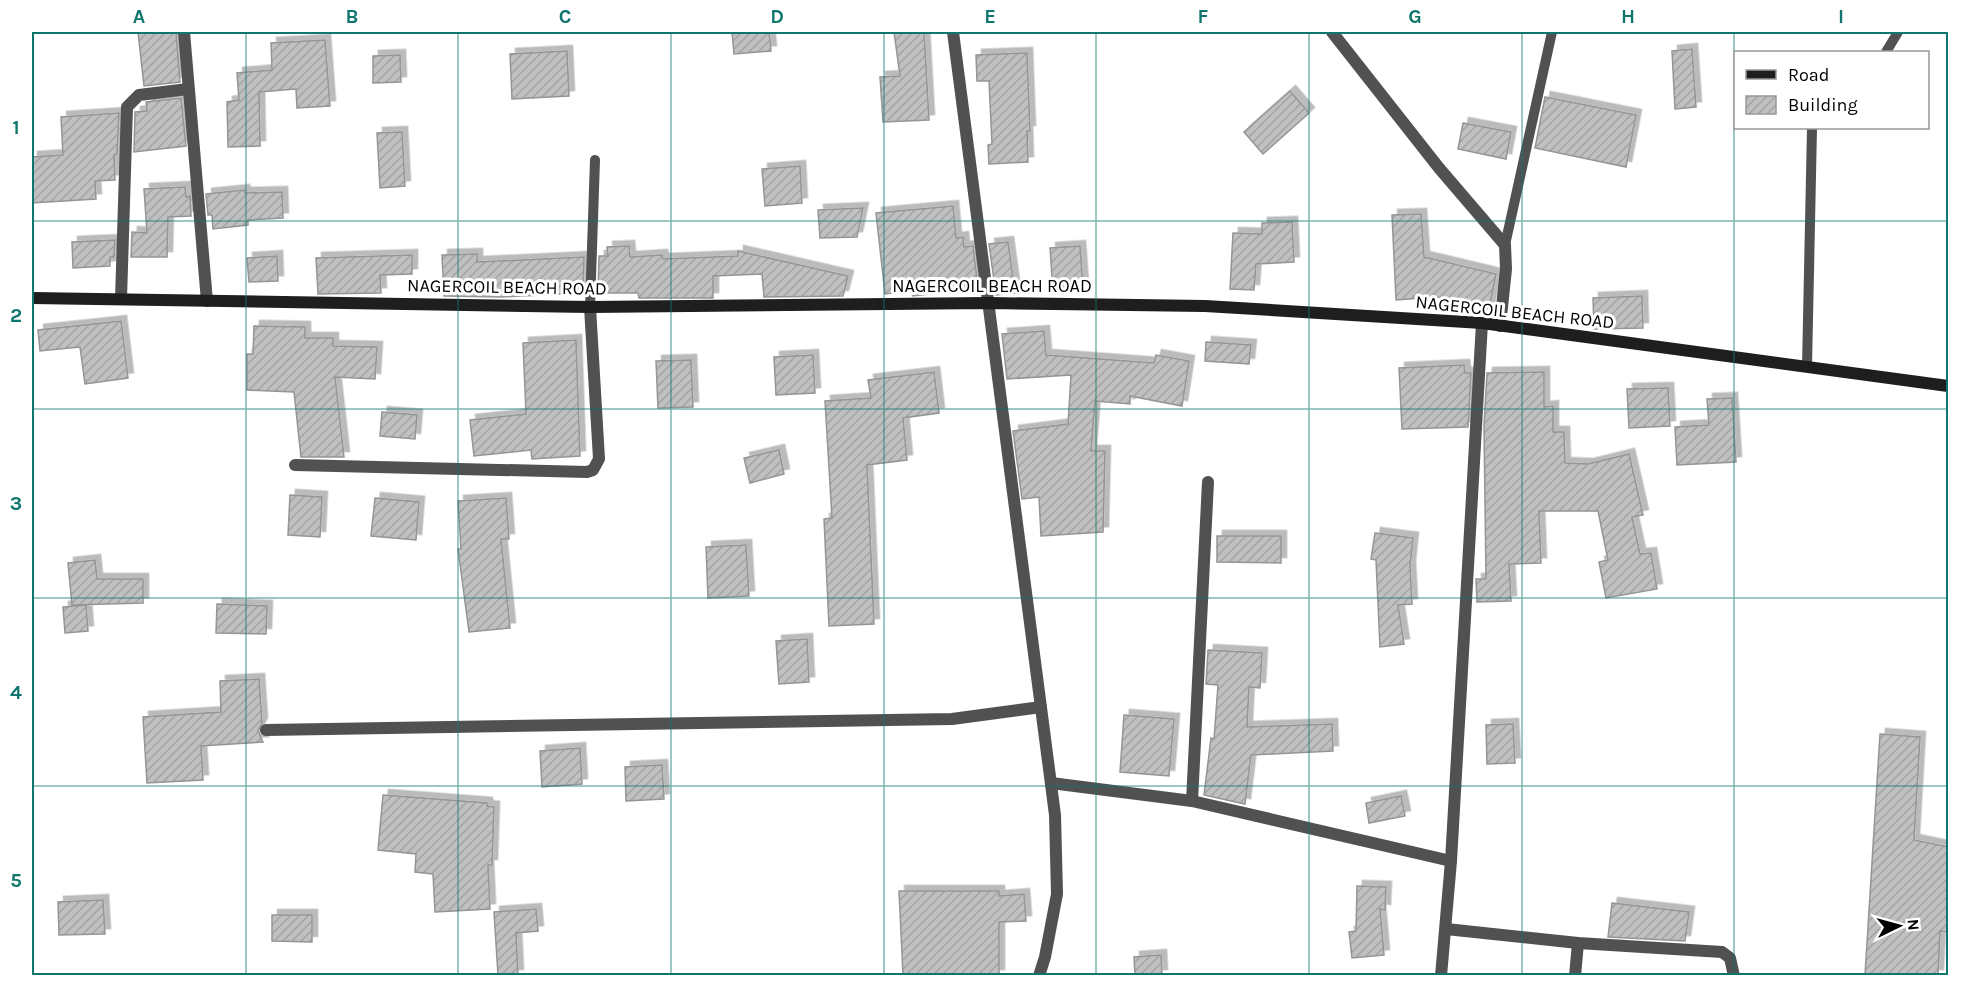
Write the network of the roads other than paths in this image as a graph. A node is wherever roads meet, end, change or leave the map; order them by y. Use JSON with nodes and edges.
{"nodes":[{"id":1,"x":184,"y":32,"type":"edge"},
{"id":2,"x":953,"y":32,"type":"edge"},
{"id":3,"x":1332,"y":32,"type":"edge"},
{"id":4,"x":1552,"y":32,"type":"edge"},
{"id":5,"x":1898,"y":32,"type":"edge"},
{"id":6,"x":1887,"y":51,"type":"edge"},
{"id":7,"x":188,"y":89,"type":"junction"},
{"id":8,"x":1812,"y":129,"type":"edge"},
{"id":9,"x":596,"y":160,"type":"dead end"},
{"id":10,"x":1505,"y":245,"type":"junction"},
{"id":11,"x":32,"y":298,"type":"edge"},
{"id":12,"x":121,"y":299,"type":"junction"},
{"id":13,"x":207,"y":301,"type":"junction"},
{"id":14,"x":989,"y":303,"type":"junction"},
{"id":15,"x":591,"y":307,"type":"junction"},
{"id":16,"x":1482,"y":323,"type":"junction"},
{"id":17,"x":1500,"y":326,"type":"junction"},
{"id":18,"x":1807,"y":367,"type":"junction"},
{"id":19,"x":1948,"y":386,"type":"edge"},
{"id":20,"x":295,"y":465,"type":"dead end"},
{"id":21,"x":1208,"y":482,"type":"dead end"},
{"id":22,"x":1041,"y":707,"type":"junction"},
{"id":23,"x":266,"y":730,"type":"dead end"},
{"id":24,"x":1051,"y":783,"type":"junction"},
{"id":25,"x":1192,"y":801,"type":"junction"},
{"id":26,"x":1451,"y":861,"type":"junction"},
{"id":27,"x":1446,"y":929,"type":"junction"},
{"id":28,"x":1578,"y":942,"type":"junction"},
{"id":29,"x":1039,"y":975,"type":"edge"},
{"id":30,"x":1440,"y":975,"type":"edge"},
{"id":31,"x":1575,"y":975,"type":"edge"},
{"id":32,"x":1734,"y":975,"type":"edge"}],
"edges":[{"from":1,"to":7,"type":"street"},
{"from":2,"to":14,"type":"street"},
{"from":3,"to":10,"type":"street"},
{"from":4,"to":10,"type":"lane"},
{"from":5,"to":6,"type":"lane"},
{"from":7,"to":12,"type":"street"},
{"from":7,"to":13,"type":"street"},
{"from":8,"to":18,"type":"lane"},
{"from":9,"to":15,"type":"lane"},
{"from":10,"to":17,"type":"street"},
{"from":11,"to":12,"type":"main road","name":"NAGERCOIL BEACH ROAD"},
{"from":12,"to":13,"type":"main road","name":"NAGERCOIL BEACH ROAD"},
{"from":13,"to":15,"type":"main road","name":"NAGERCOIL BEACH ROAD"},
{"from":14,"to":15,"type":"main road","name":"NAGERCOIL BEACH ROAD"},
{"from":14,"to":16,"type":"main road","name":"NAGERCOIL BEACH ROAD"},
{"from":14,"to":22,"type":"street"},
{"from":15,"to":20,"type":"street"},
{"from":16,"to":17,"type":"main road","name":"NAGERCOIL BEACH ROAD"},
{"from":16,"to":26,"type":"street"},
{"from":17,"to":18,"type":"main road","name":"NAGERCOIL BEACH ROAD"},
{"from":18,"to":19,"type":"main road","name":"NAGERCOIL BEACH ROAD"},
{"from":21,"to":25,"type":"street"},
{"from":22,"to":23,"type":"street"},
{"from":22,"to":24,"type":"street"},
{"from":24,"to":25,"type":"street"},
{"from":24,"to":29,"type":"street"},
{"from":25,"to":26,"type":"street"},
{"from":26,"to":27,"type":"street"},
{"from":27,"to":28,"type":"street"},
{"from":27,"to":30,"type":"street"},
{"from":28,"to":31,"type":"street"},
{"from":28,"to":32,"type":"street"}]}
